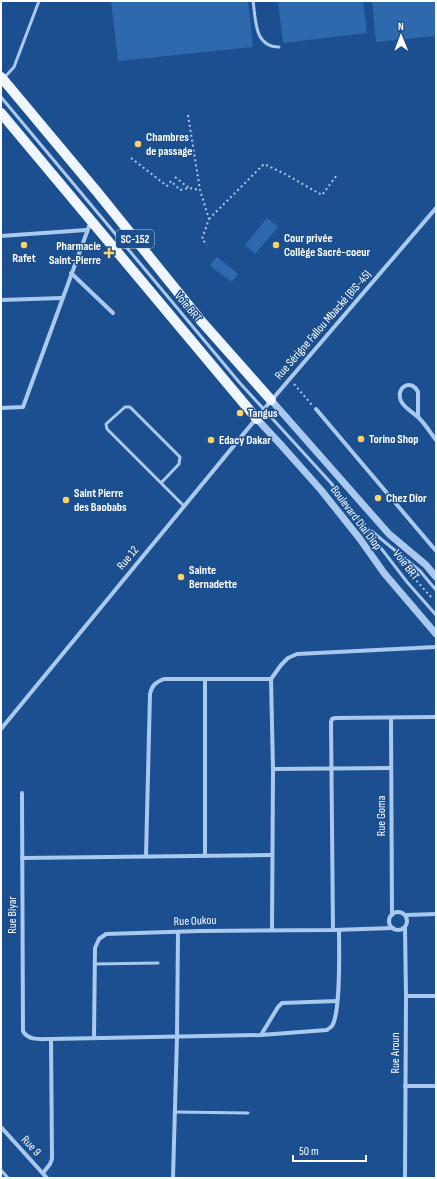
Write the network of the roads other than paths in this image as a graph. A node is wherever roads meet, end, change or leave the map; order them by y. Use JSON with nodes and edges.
{"nodes":[{"id":1,"x":39,"y":1,"type":"edge"},
{"id":2,"x":253,"y":1,"type":"edge"},
{"id":3,"x":280,"y":47,"type":"dead end"},
{"id":4,"x":2,"y":78,"type":"edge"},
{"id":5,"x":1,"y":97,"type":"edge"},
{"id":6,"x":1,"y":113,"type":"edge"},
{"id":7,"x":436,"y":208,"type":"edge"},
{"id":8,"x":91,"y":220,"type":"junction"},
{"id":9,"x":86,"y":230,"type":"junction"},
{"id":10,"x":1,"y":236,"type":"edge"},
{"id":11,"x":71,"y":273,"type":"junction"},
{"id":12,"x":62,"y":298,"type":"junction"},
{"id":13,"x":1,"y":300,"type":"edge"},
{"id":14,"x":113,"y":313,"type":"dead end"},
{"id":15,"x":272,"y":400,"type":"junction"},
{"id":16,"x":1,"y":408,"type":"edge"},
{"id":17,"x":264,"y":409,"type":"junction"},
{"id":18,"x":316,"y":409,"type":"road end"},
{"id":19,"x":418,"y":417,"type":"junction"},
{"id":20,"x":256,"y":419,"type":"junction"},
{"id":21,"x":436,"y":440,"type":"edge"},
{"id":22,"x":161,"y":483,"type":"junction"},
{"id":23,"x":184,"y":506,"type":"junction"},
{"id":24,"x":364,"y":525,"type":"junction"},
{"id":25,"x":436,"y":551,"type":"edge"},
{"id":26,"x":436,"y":577,"type":"edge"},
{"id":27,"x":436,"y":590,"type":"edge"},
{"id":28,"x":436,"y":615,"type":"edge"},
{"id":29,"x":436,"y":634,"type":"edge"},
{"id":30,"x":436,"y":647,"type":"edge"},
{"id":31,"x":205,"y":679,"type":"junction"},
{"id":32,"x":272,"y":679,"type":"junction"},
{"id":33,"x":436,"y":717,"type":"edge"},
{"id":34,"x":391,"y":718,"type":"junction"},
{"id":35,"x":1,"y":729,"type":"edge"},
{"id":36,"x":331,"y":768,"type":"junction"},
{"id":37,"x":391,"y":768,"type":"junction"},
{"id":38,"x":273,"y":769,"type":"junction"},
{"id":39,"x":22,"y":793,"type":"dead end"},
{"id":40,"x":272,"y":855,"type":"junction"},
{"id":41,"x":146,"y":856,"type":"junction"},
{"id":42,"x":205,"y":856,"type":"junction"},
{"id":43,"x":22,"y":858,"type":"junction"},
{"id":44,"x":436,"y":914,"type":"edge"},
{"id":45,"x":392,"y":915,"type":"junction"},
{"id":46,"x":406,"y":915,"type":"junction"},
{"id":47,"x":393,"y":928,"type":"junction"},
{"id":48,"x":404,"y":928,"type":"junction"},
{"id":49,"x":272,"y":930,"type":"junction"},
{"id":50,"x":333,"y":930,"type":"junction"},
{"id":51,"x":339,"y":930,"type":"junction"},
{"id":52,"x":178,"y":932,"type":"junction"},
{"id":53,"x":158,"y":963,"type":"dead end"},
{"id":54,"x":95,"y":964,"type":"junction"},
{"id":55,"x":406,"y":996,"type":"junction"},
{"id":56,"x":436,"y":996,"type":"edge"},
{"id":57,"x":337,"y":1001,"type":"junction"},
{"id":58,"x":261,"y":1035,"type":"junction"},
{"id":59,"x":177,"y":1037,"type":"junction"},
{"id":60,"x":94,"y":1038,"type":"junction"},
{"id":61,"x":51,"y":1039,"type":"junction"},
{"id":62,"x":405,"y":1086,"type":"junction"},
{"id":63,"x":436,"y":1086,"type":"edge"},
{"id":64,"x":174,"y":1112,"type":"junction"},
{"id":65,"x":248,"y":1113,"type":"dead end"},
{"id":66,"x":1,"y":1128,"type":"edge"},
{"id":67,"x":1,"y":1170,"type":"edge"},
{"id":68,"x":43,"y":1173,"type":"junction"},
{"id":69,"x":8,"y":1178,"type":"edge"},
{"id":70,"x":47,"y":1178,"type":"edge"},
{"id":71,"x":173,"y":1178,"type":"edge"},
{"id":72,"x":405,"y":1178,"type":"edge"}],
"edges":[{"from":1,"to":4,"type":"lane"},
{"from":2,"to":3,"type":"lane"},
{"from":4,"to":15,"type":"main road","number":"SC-152"},
{"from":5,"to":17,"type":"lane","name":"Voie BRT"},
{"from":6,"to":8,"type":"main road"},
{"from":7,"to":15,"type":"street","name":"Rue Sérigne Fallou Mbacké (BIS-45)"},
{"from":8,"to":9,"type":"street"},
{"from":8,"to":20,"type":"main road"},
{"from":9,"to":10,"type":"street"},
{"from":9,"to":11,"type":"street"},
{"from":11,"to":12,"type":"street"},
{"from":11,"to":14,"type":"street"},
{"from":12,"to":13,"type":"street"},
{"from":12,"to":16,"type":"street"},
{"from":15,"to":17,"type":"street","name":"Rue 12"},
{"from":15,"to":26,"type":"street","name":"Boulevard Dial Diop"},
{"from":17,"to":20,"type":"street","name":"Rue 12"},
{"from":17,"to":24,"type":"lane","name":"Voie BRT"},
{"from":18,"to":25,"type":"street"},
{"from":19,"to":19,"type":"street"},
{"from":19,"to":21,"type":"street"},
{"from":20,"to":23,"type":"street","name":"Rue 12"},
{"from":20,"to":29,"type":"street","name":"Boulevard Dial Diop"},
{"from":22,"to":22,"type":"lane"},
{"from":22,"to":23,"type":"lane"},
{"from":23,"to":35,"type":"street","name":"Rue 12"},
{"from":24,"to":27,"type":"lane","name":"Voie BRT"},
{"from":24,"to":28,"type":"lane","name":"Voie BRT"},
{"from":30,"to":32,"type":"street"},
{"from":31,"to":32,"type":"street"},
{"from":31,"to":41,"type":"street"},
{"from":31,"to":42,"type":"street"},
{"from":32,"to":38,"type":"street"},
{"from":33,"to":34,"type":"street"},
{"from":34,"to":36,"type":"street"},
{"from":34,"to":37,"type":"street","name":"Rue Goma"},
{"from":36,"to":37,"type":"street"},
{"from":36,"to":38,"type":"street"},
{"from":36,"to":50,"type":"street"},
{"from":37,"to":45,"type":"street","name":"Rue Goma"},
{"from":38,"to":40,"type":"street"},
{"from":39,"to":43,"type":"street","name":"Rue Biyar"},
{"from":40,"to":42,"type":"street"},
{"from":40,"to":49,"type":"street"},
{"from":41,"to":42,"type":"street"},
{"from":41,"to":43,"type":"street"},
{"from":43,"to":61,"type":"street","name":"Rue Biyar"},
{"from":44,"to":46,"type":"street"},
{"from":45,"to":46,"type":"street"},
{"from":45,"to":47,"type":"street"},
{"from":46,"to":48,"type":"street"},
{"from":47,"to":48,"type":"street"},
{"from":47,"to":51,"type":"street","name":"Rue Oukou"},
{"from":48,"to":55,"type":"street","name":"Rue Aroun"},
{"from":49,"to":50,"type":"street","name":"Rue Oukou"},
{"from":49,"to":52,"type":"street","name":"Rue Oukou"},
{"from":50,"to":51,"type":"street","name":"Rue Oukou"},
{"from":51,"to":57,"type":"street"},
{"from":52,"to":54,"type":"street","name":"Rue Oukou"},
{"from":52,"to":59,"type":"street"},
{"from":53,"to":54,"type":"lane"},
{"from":54,"to":60,"type":"street","name":"Rue Oukou"},
{"from":55,"to":56,"type":"street"},
{"from":55,"to":62,"type":"street","name":"Rue Aroun"},
{"from":57,"to":58,"type":"street"},
{"from":57,"to":58,"type":"street"},
{"from":58,"to":59,"type":"street"},
{"from":59,"to":60,"type":"street"},
{"from":59,"to":64,"type":"street"},
{"from":60,"to":61,"type":"street"},
{"from":61,"to":68,"type":"street"},
{"from":62,"to":63,"type":"street"},
{"from":62,"to":72,"type":"street","name":"Rue Aroun"},
{"from":64,"to":65,"type":"lane"},
{"from":64,"to":71,"type":"street"},
{"from":66,"to":68,"type":"street","name":"Rue 9"},
{"from":67,"to":69,"type":"lane"},
{"from":68,"to":70,"type":"street","name":"Rue 9"}]}
